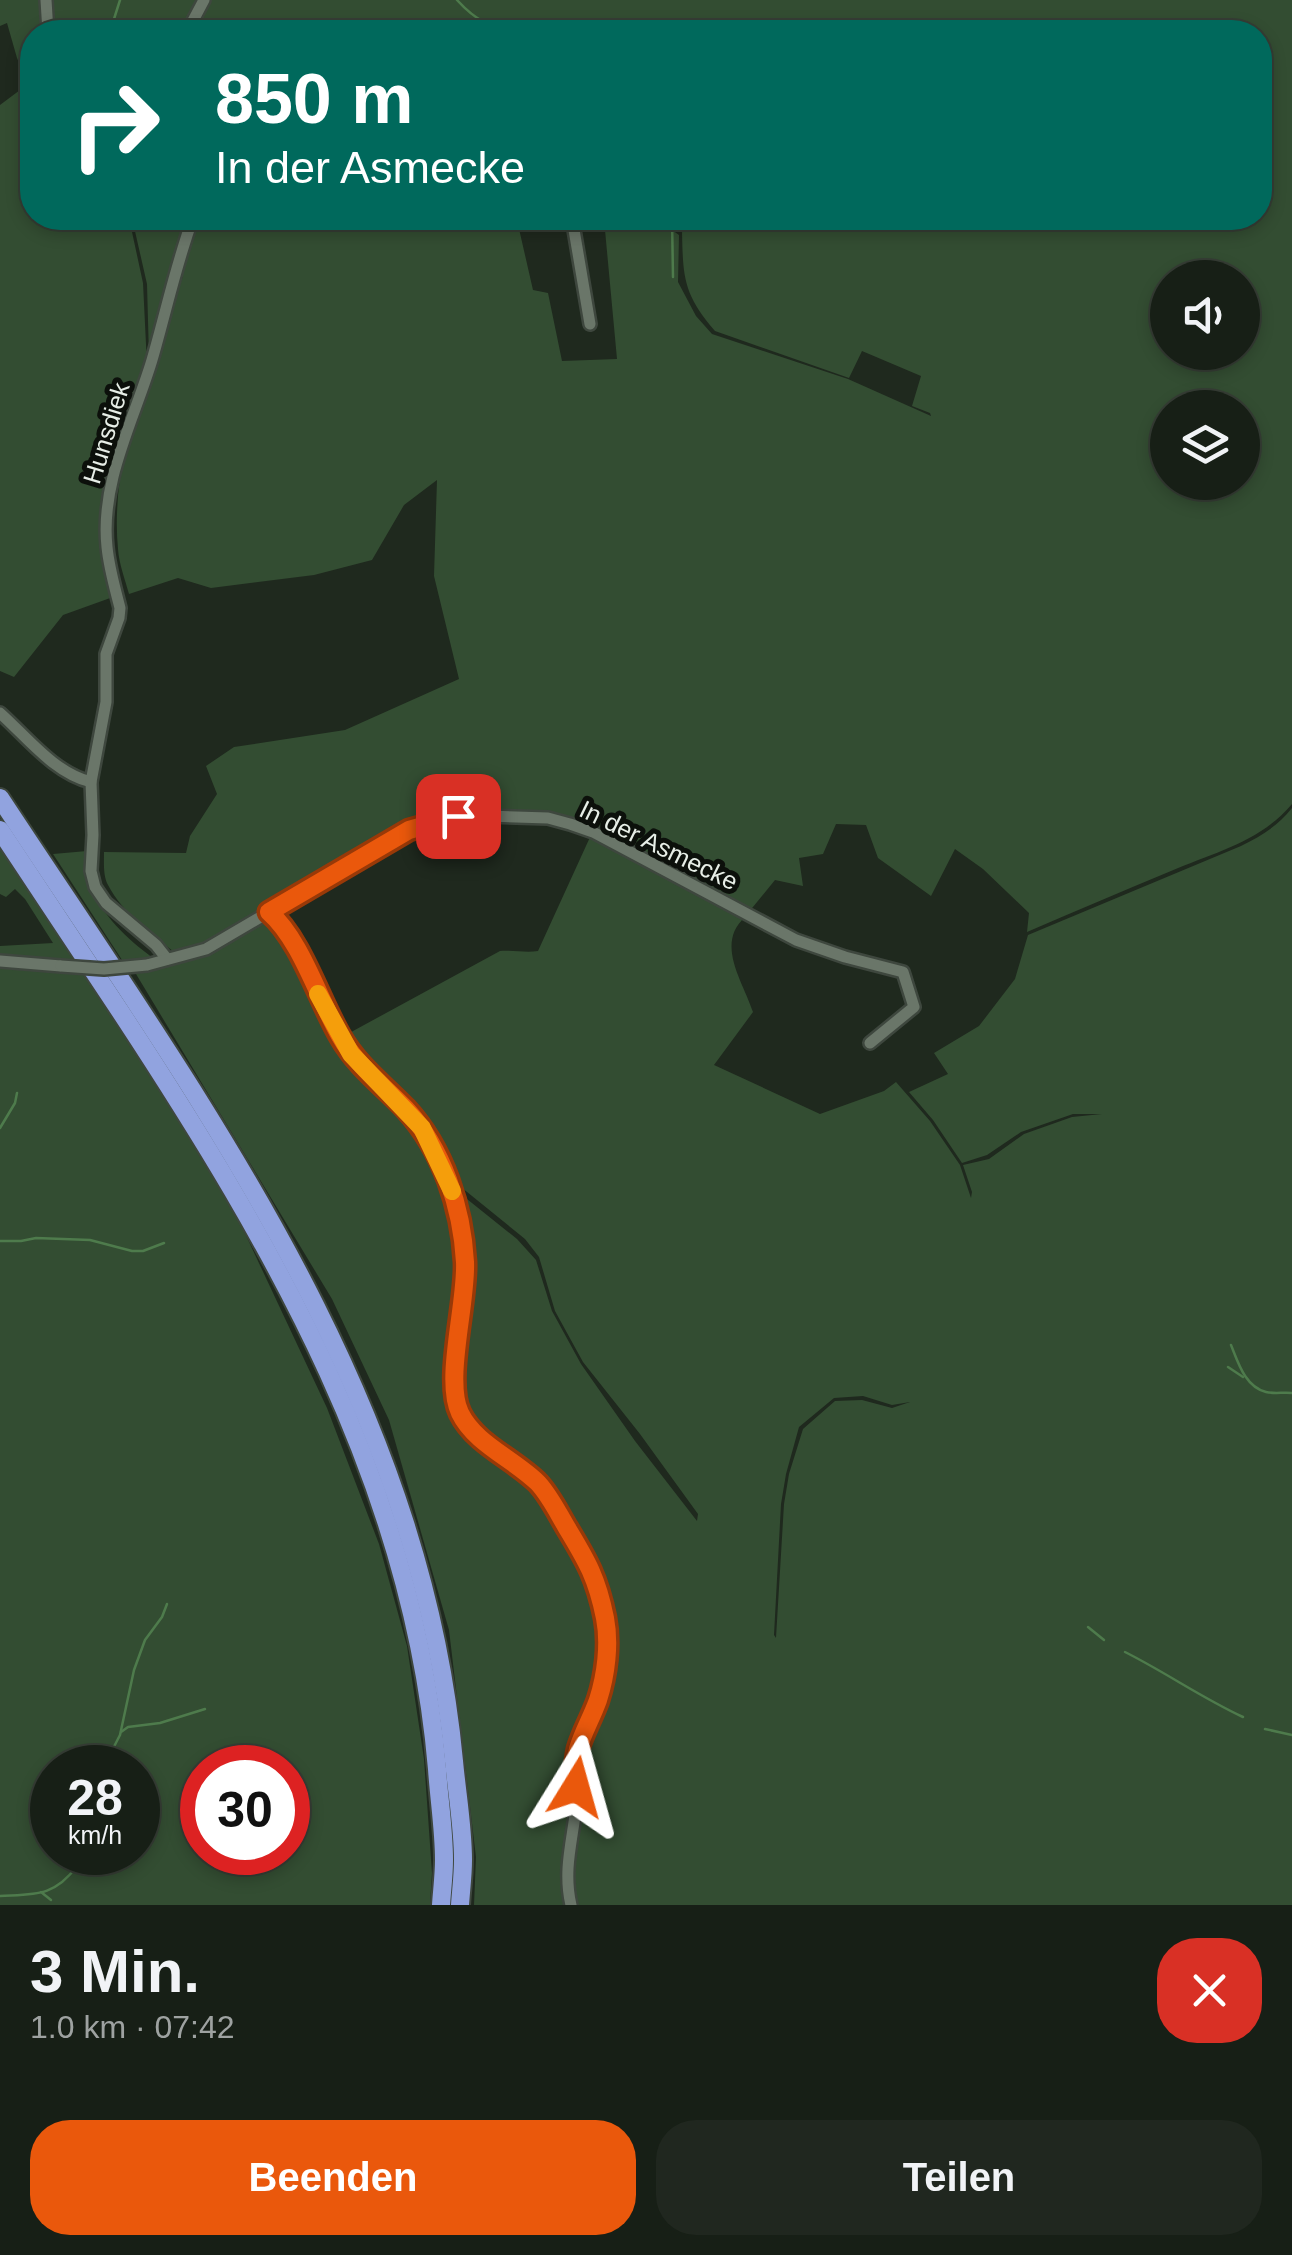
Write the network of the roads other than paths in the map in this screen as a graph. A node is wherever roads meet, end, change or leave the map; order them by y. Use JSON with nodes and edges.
{"nodes":[{"id":1,"x":188,"y":230,"type":"edge"},
{"id":2,"x":574,"y":230,"type":"edge"},
{"id":3,"x":590,"y":324,"type":"dead end"},
{"id":4,"x":0,"y":714,"type":"edge"},
{"id":5,"x":90,"y":782,"type":"junction"},
{"id":6,"x":0,"y":798,"type":"edge"},
{"id":7,"x":0,"y":830,"type":"edge"},
{"id":8,"x":269,"y":912,"type":"junction"},
{"id":9,"x":167,"y":960,"type":"junction"},
{"id":10,"x":0,"y":961,"type":"edge"},
{"id":11,"x":870,"y":1043,"type":"dead end"},
{"id":12,"x":442,"y":1905,"type":"edge"},
{"id":13,"x":460,"y":1905,"type":"edge"},
{"id":14,"x":571,"y":1905,"type":"edge"}],
"edges":[{"from":1,"to":5,"type":"street","name":"Hunsdiek"},
{"from":2,"to":3,"type":"street"},
{"from":4,"to":5,"type":"street"},
{"from":5,"to":9,"type":"street","name":"Hunsdiek"},
{"from":6,"to":13,"type":"highway"},
{"from":7,"to":12,"type":"highway"},
{"from":8,"to":9,"type":"street","name":"In der Asmecke"},
{"from":8,"to":11,"type":"street","name":"In der Asmecke"},
{"from":8,"to":14,"type":"street"},
{"from":9,"to":10,"type":"street","name":"In der Asmecke","bridge":true}]}
